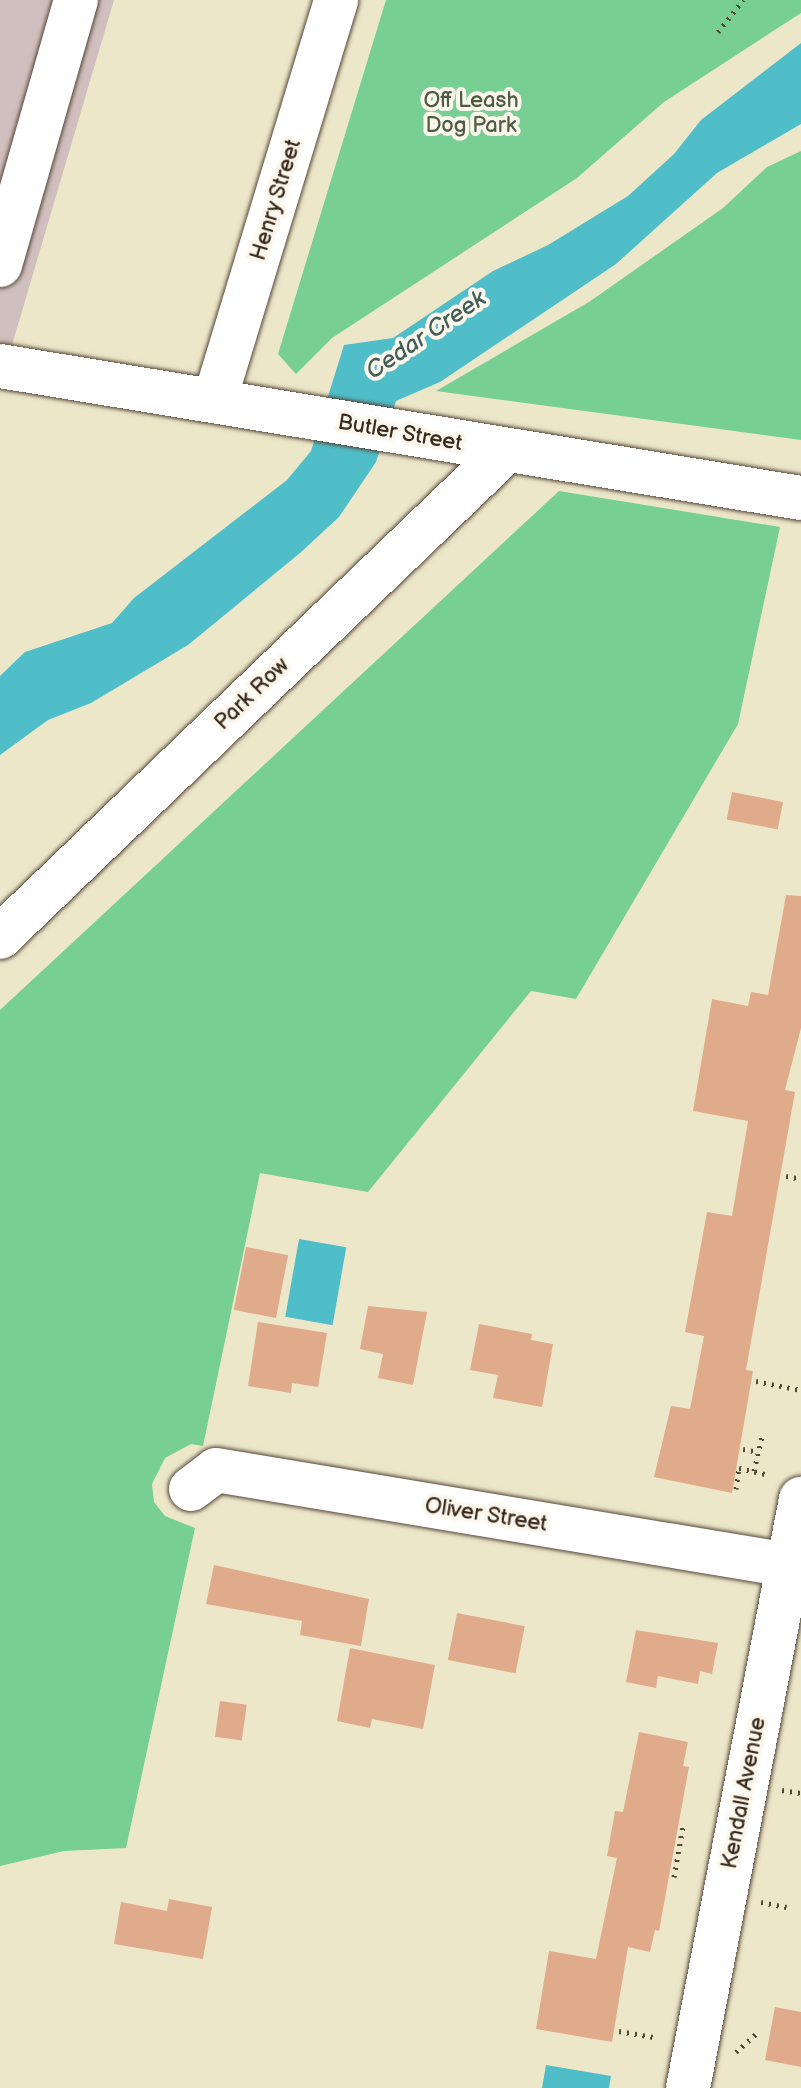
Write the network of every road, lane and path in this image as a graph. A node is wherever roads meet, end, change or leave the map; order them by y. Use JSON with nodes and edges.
{"nodes":[{"id":1,"x":76,"y":0,"type":"edge"},
{"id":2,"x":336,"y":0,"type":"edge"},
{"id":3,"x":743,"y":0,"type":"edge"},
{"id":4,"x":718,"y":32,"type":"dead end"},
{"id":5,"x":0,"y":265,"type":"edge"},
{"id":6,"x":0,"y":366,"type":"edge"},
{"id":7,"x":215,"y":399,"type":"junction"},
{"id":8,"x":505,"y":452,"type":"junction"},
{"id":9,"x":801,"y":498,"type":"edge"},
{"id":10,"x":0,"y":937,"type":"edge"},
{"id":11,"x":786,"y":1176,"type":"dead end"},
{"id":12,"x":801,"y":1179,"type":"edge"},
{"id":13,"x":756,"y":1381,"type":"dead end"},
{"id":14,"x":801,"y":1390,"type":"edge"},
{"id":15,"x":762,"y":1436,"type":"dead end"},
{"id":16,"x":743,"y":1449,"type":"dead end"},
{"id":17,"x":758,"y":1452,"type":"junction"},
{"id":18,"x":754,"y":1471,"type":"junction"},
{"id":19,"x":766,"y":1474,"type":"dead end"},
{"id":20,"x":191,"y":1489,"type":"dead end"},
{"id":21,"x":736,"y":1489,"type":"dead end"},
{"id":22,"x":801,"y":1499,"type":"edge"},
{"id":23,"x":788,"y":1565,"type":"junction"},
{"id":24,"x":683,"y":1826,"type":"dead end"},
{"id":25,"x":674,"y":1877,"type":"dead end"},
{"id":26,"x":750,"y":1900,"type":"dead end"},
{"id":27,"x":787,"y":1907,"type":"dead end"},
{"id":28,"x":619,"y":2031,"type":"dead end"},
{"id":29,"x":674,"y":2041,"type":"dead end"},
{"id":30,"x":688,"y":2088,"type":"edge"}],
"edges":[{"from":1,"to":5,"type":"street"},
{"from":2,"to":7,"type":"street","name":"Henry Street"},
{"from":3,"to":4,"type":"path"},
{"from":6,"to":7,"type":"street","name":"Butler Street"},
{"from":7,"to":8,"type":"street","name":"Butler Street"},
{"from":8,"to":9,"type":"street","name":"Butler Street"},
{"from":8,"to":10,"type":"street","name":"Park Row"},
{"from":11,"to":12,"type":"path"},
{"from":13,"to":14,"type":"path"},
{"from":15,"to":17,"type":"path"},
{"from":16,"to":17,"type":"path"},
{"from":17,"to":18,"type":"path"},
{"from":18,"to":19,"type":"path"},
{"from":18,"to":21,"type":"path"},
{"from":20,"to":23,"type":"street","name":"Oliver Street"},
{"from":22,"to":23,"type":"street","name":"Kendall Avenue"},
{"from":23,"to":30,"type":"street","name":"Kendall Avenue"},
{"from":24,"to":25,"type":"path"},
{"from":26,"to":27,"type":"path"},
{"from":28,"to":29,"type":"path"}]}
